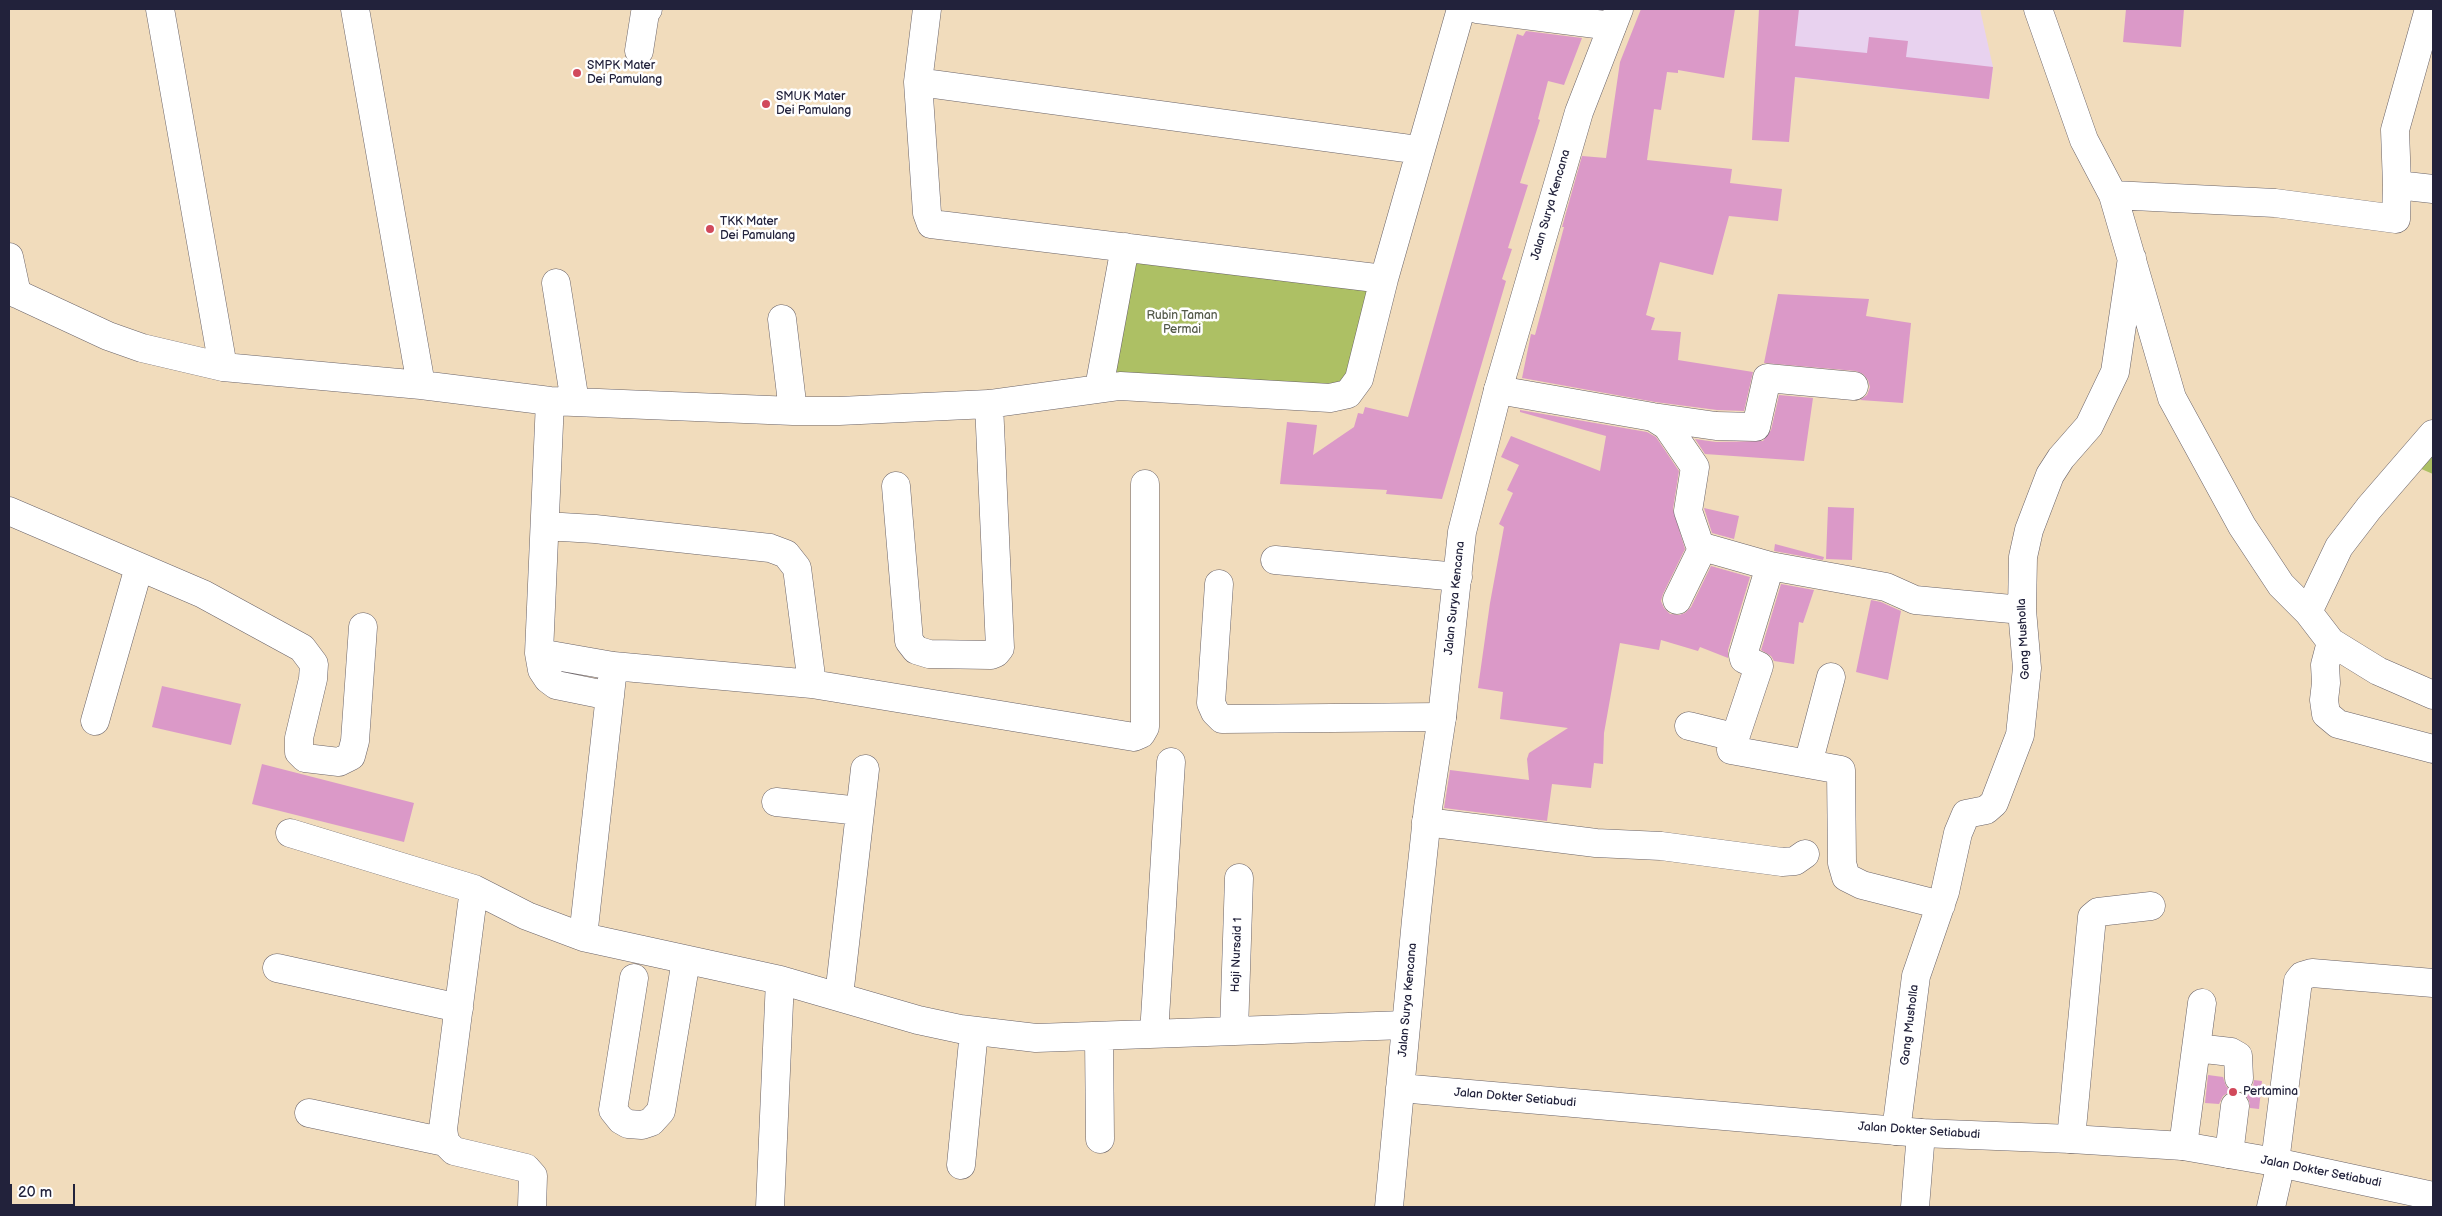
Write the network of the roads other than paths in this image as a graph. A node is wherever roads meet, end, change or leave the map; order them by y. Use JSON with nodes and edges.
{"nodes":[{"id":1,"x":160,"y":9,"type":"edge"},
{"id":2,"x":354,"y":9,"type":"edge"},
{"id":3,"x":648,"y":9,"type":"edge"},
{"id":4,"x":927,"y":9,"type":"edge"},
{"id":5,"x":1460,"y":9,"type":"edge"},
{"id":6,"x":1477,"y":9,"type":"edge"},
{"id":7,"x":2038,"y":9,"type":"edge"},
{"id":8,"x":2429,"y":9,"type":"edge"},
{"id":9,"x":1615,"y":17,"type":"edge"},
{"id":10,"x":639,"y":51,"type":"dead end"},
{"id":11,"x":918,"y":82,"type":"junction"},
{"id":12,"x":1419,"y":150,"type":"junction"},
{"id":13,"x":2397,"y":186,"type":"junction"},
{"id":14,"x":2433,"y":189,"type":"edge"},
{"id":15,"x":2113,"y":195,"type":"junction"},
{"id":16,"x":1125,"y":247,"type":"junction"},
{"id":17,"x":9,"y":257,"type":"edge"},
{"id":18,"x":2132,"y":258,"type":"junction"},
{"id":19,"x":1384,"y":278,"type":"junction"},
{"id":20,"x":556,"y":283,"type":"dead end"},
{"id":21,"x":13,"y":292,"type":"edge"},
{"id":22,"x":782,"y":320,"type":"dead end"},
{"id":23,"x":223,"y":367,"type":"junction"},
{"id":24,"x":421,"y":385,"type":"junction"},
{"id":25,"x":1854,"y":386,"type":"dead end"},
{"id":26,"x":1099,"y":388,"type":"junction"},
{"id":27,"x":1498,"y":390,"type":"junction"},
{"id":28,"x":562,"y":401,"type":"junction"},
{"id":29,"x":989,"y":404,"type":"junction"},
{"id":30,"x":793,"y":411,"type":"junction"},
{"id":31,"x":1653,"y":417,"type":"junction"},
{"id":32,"x":2433,"y":434,"type":"edge"},
{"id":33,"x":1145,"y":484,"type":"dead end"},
{"id":34,"x":896,"y":486,"type":"dead end"},
{"id":35,"x":9,"y":511,"type":"edge"},
{"id":36,"x":545,"y":526,"type":"junction"},
{"id":37,"x":1702,"y":547,"type":"junction"},
{"id":38,"x":1275,"y":560,"type":"dead end"},
{"id":39,"x":1770,"y":566,"type":"junction"},
{"id":40,"x":139,"y":567,"type":"junction"},
{"id":41,"x":1458,"y":577,"type":"junction"},
{"id":42,"x":1219,"y":584,"type":"dead end"},
{"id":43,"x":1677,"y":600,"type":"dead end"},
{"id":44,"x":2022,"y":610,"type":"junction"},
{"id":45,"x":2308,"y":612,"type":"junction"},
{"id":46,"x":363,"y":626,"type":"dead end"},
{"id":47,"x":2331,"y":642,"type":"junction"},
{"id":48,"x":539,"y":653,"type":"junction"},
{"id":49,"x":2363,"y":663,"type":"junction"},
{"id":50,"x":613,"y":666,"type":"junction"},
{"id":51,"x":1831,"y":677,"type":"dead end"},
{"id":52,"x":2326,"y":683,"type":"junction"},
{"id":53,"x":812,"y":684,"type":"junction"},
{"id":54,"x":2433,"y":695,"type":"edge"},
{"id":55,"x":610,"y":696,"type":"junction"},
{"id":56,"x":1442,"y":717,"type":"junction"},
{"id":57,"x":95,"y":721,"type":"dead end"},
{"id":58,"x":1689,"y":726,"type":"dead end"},
{"id":59,"x":1733,"y":743,"type":"junction"},
{"id":60,"x":2433,"y":749,"type":"edge"},
{"id":61,"x":1170,"y":762,"type":"dead end"},
{"id":62,"x":1808,"y":764,"type":"junction"},
{"id":63,"x":865,"y":769,"type":"dead end"},
{"id":64,"x":776,"y":802,"type":"dead end"},
{"id":65,"x":860,"y":811,"type":"junction"},
{"id":66,"x":1426,"y":822,"type":"junction"},
{"id":67,"x":290,"y":833,"type":"dead end"},
{"id":68,"x":1806,"y":854,"type":"dead end"},
{"id":69,"x":1239,"y":878,"type":"dead end"},
{"id":70,"x":474,"y":889,"type":"junction"},
{"id":71,"x":1941,"y":905,"type":"junction"},
{"id":72,"x":2151,"y":906,"type":"dead end"},
{"id":73,"x":583,"y":937,"type":"junction"},
{"id":74,"x":686,"y":960,"type":"junction"},
{"id":75,"x":277,"y":968,"type":"dead end"},
{"id":76,"x":634,"y":978,"type":"dead end"},
{"id":77,"x":780,"y":980,"type":"junction"},
{"id":78,"x":2433,"y":983,"type":"edge"},
{"id":79,"x":839,"y":996,"type":"junction"},
{"id":80,"x":2202,"y":1003,"type":"dead end"},
{"id":81,"x":459,"y":1008,"type":"junction"},
{"id":82,"x":1405,"y":1025,"type":"junction"},
{"id":83,"x":974,"y":1031,"type":"junction"},
{"id":84,"x":1234,"y":1031,"type":"junction"},
{"id":85,"x":1154,"y":1034,"type":"junction"},
{"id":86,"x":1099,"y":1037,"type":"junction"},
{"id":87,"x":2196,"y":1048,"type":"junction"},
{"id":88,"x":2239,"y":1078,"type":"dead end"},
{"id":89,"x":1400,"y":1088,"type":"junction"},
{"id":90,"x":2235,"y":1106,"type":"dead end"},
{"id":91,"x":309,"y":1113,"type":"dead end"},
{"id":92,"x":1908,"y":1132,"type":"junction"},
{"id":93,"x":1100,"y":1138,"type":"dead end"},
{"id":94,"x":2071,"y":1139,"type":"junction"},
{"id":95,"x":445,"y":1142,"type":"junction"},
{"id":96,"x":2183,"y":1146,"type":"junction"},
{"id":97,"x":2230,"y":1154,"type":"junction"},
{"id":98,"x":2278,"y":1163,"type":"junction"},
{"id":99,"x":961,"y":1165,"type":"dead end"},
{"id":100,"x":2433,"y":1196,"type":"edge"},
{"id":101,"x":532,"y":1207,"type":"edge"},
{"id":102,"x":770,"y":1207,"type":"edge"},
{"id":103,"x":1389,"y":1207,"type":"edge"},
{"id":104,"x":1915,"y":1207,"type":"edge"},
{"id":105,"x":2271,"y":1207,"type":"edge"}],
"edges":[{"from":1,"to":23,"type":"street"},
{"from":2,"to":24,"type":"street"},
{"from":3,"to":10,"type":"street"},
{"from":4,"to":11,"type":"street"},
{"from":5,"to":12,"type":"street"},
{"from":6,"to":9,"type":"street"},
{"from":7,"to":15,"type":"street"},
{"from":8,"to":13,"type":"street"},
{"from":9,"to":27,"type":"street","name":"Jalan Surya Kencana"},
{"from":11,"to":12,"type":"street"},
{"from":11,"to":16,"type":"street"},
{"from":12,"to":19,"type":"street"},
{"from":13,"to":14,"type":"street"},
{"from":13,"to":15,"type":"street"},
{"from":15,"to":18,"type":"street"},
{"from":16,"to":19,"type":"street"},
{"from":16,"to":26,"type":"street"},
{"from":17,"to":21,"type":"street"},
{"from":18,"to":44,"type":"street","name":"Gang Musholla"},
{"from":18,"to":45,"type":"street"},
{"from":19,"to":26,"type":"street"},
{"from":20,"to":28,"type":"street"},
{"from":21,"to":23,"type":"street"},
{"from":22,"to":30,"type":"street"},
{"from":23,"to":24,"type":"street"},
{"from":24,"to":28,"type":"street"},
{"from":25,"to":31,"type":"street"},
{"from":26,"to":29,"type":"street"},
{"from":27,"to":31,"type":"street"},
{"from":27,"to":41,"type":"street","name":"Jalan Surya Kencana"},
{"from":28,"to":30,"type":"street"},
{"from":28,"to":36,"type":"street"},
{"from":29,"to":30,"type":"street"},
{"from":29,"to":34,"type":"street"},
{"from":31,"to":37,"type":"street"},
{"from":32,"to":45,"type":"street"},
{"from":33,"to":53,"type":"street"},
{"from":35,"to":40,"type":"street"},
{"from":36,"to":48,"type":"street"},
{"from":36,"to":53,"type":"street"},
{"from":37,"to":39,"type":"street"},
{"from":37,"to":43,"type":"street"},
{"from":38,"to":41,"type":"street"},
{"from":39,"to":44,"type":"street"},
{"from":39,"to":59,"type":"street"},
{"from":40,"to":46,"type":"street"},
{"from":40,"to":57,"type":"street"},
{"from":41,"to":56,"type":"street","name":"Jalan Surya Kencana"},
{"from":42,"to":56,"type":"street"},
{"from":44,"to":71,"type":"street","name":"Gang Musholla"},
{"from":45,"to":47,"type":"street"},
{"from":47,"to":49,"type":"street"},
{"from":47,"to":52,"type":"street"},
{"from":48,"to":50,"type":"street"},
{"from":48,"to":55,"type":"street"},
{"from":49,"to":52,"type":"street"},
{"from":49,"to":54,"type":"street"},
{"from":50,"to":53,"type":"street"},
{"from":50,"to":55,"type":"street"},
{"from":51,"to":62,"type":"street"},
{"from":52,"to":60,"type":"street"},
{"from":55,"to":73,"type":"street"},
{"from":56,"to":66,"type":"street","name":"Jalan Surya Kencana"},
{"from":58,"to":59,"type":"street"},
{"from":59,"to":62,"type":"street"},
{"from":61,"to":85,"type":"street"},
{"from":62,"to":71,"type":"street"},
{"from":63,"to":65,"type":"street"},
{"from":64,"to":65,"type":"street"},
{"from":65,"to":79,"type":"street"},
{"from":66,"to":68,"type":"street"},
{"from":66,"to":82,"type":"street","name":"Jalan Surya Kencana"},
{"from":67,"to":70,"type":"street"},
{"from":69,"to":84,"type":"street","name":"Haji Nursaid 1"},
{"from":70,"to":73,"type":"street"},
{"from":70,"to":81,"type":"street"},
{"from":71,"to":92,"type":"street","name":"Gang Musholla"},
{"from":72,"to":94,"type":"street"},
{"from":73,"to":74,"type":"street"},
{"from":74,"to":76,"type":"street"},
{"from":74,"to":77,"type":"street"},
{"from":75,"to":81,"type":"street"},
{"from":77,"to":79,"type":"street"},
{"from":77,"to":102,"type":"street"},
{"from":78,"to":98,"type":"street"},
{"from":79,"to":83,"type":"street"},
{"from":80,"to":87,"type":"street"},
{"from":81,"to":95,"type":"street"},
{"from":82,"to":84,"type":"street"},
{"from":82,"to":89,"type":"street","name":"Jalan Surya Kencana"},
{"from":83,"to":86,"type":"street"},
{"from":83,"to":99,"type":"street"},
{"from":84,"to":85,"type":"street"},
{"from":85,"to":86,"type":"street"},
{"from":86,"to":93,"type":"street"},
{"from":87,"to":88,"type":"street"},
{"from":87,"to":96,"type":"street"},
{"from":89,"to":92,"type":"street","name":"Jalan Dokter Setiabudi"},
{"from":89,"to":103,"type":"street","name":"Jalan Surya Kencana"},
{"from":90,"to":97,"type":"street"},
{"from":91,"to":95,"type":"street"},
{"from":92,"to":94,"type":"street","name":"Jalan Dokter Setiabudi"},
{"from":92,"to":104,"type":"street","name":"Gang Musholla"},
{"from":94,"to":96,"type":"street","name":"Jalan Dokter Setiabudi"},
{"from":95,"to":101,"type":"street"},
{"from":96,"to":97,"type":"street","name":"Jalan Dokter Setiabudi"},
{"from":97,"to":98,"type":"street","name":"Jalan Dokter Setiabudi"},
{"from":98,"to":100,"type":"street","name":"Jalan Dokter Setiabudi"},
{"from":98,"to":105,"type":"street"}]}
